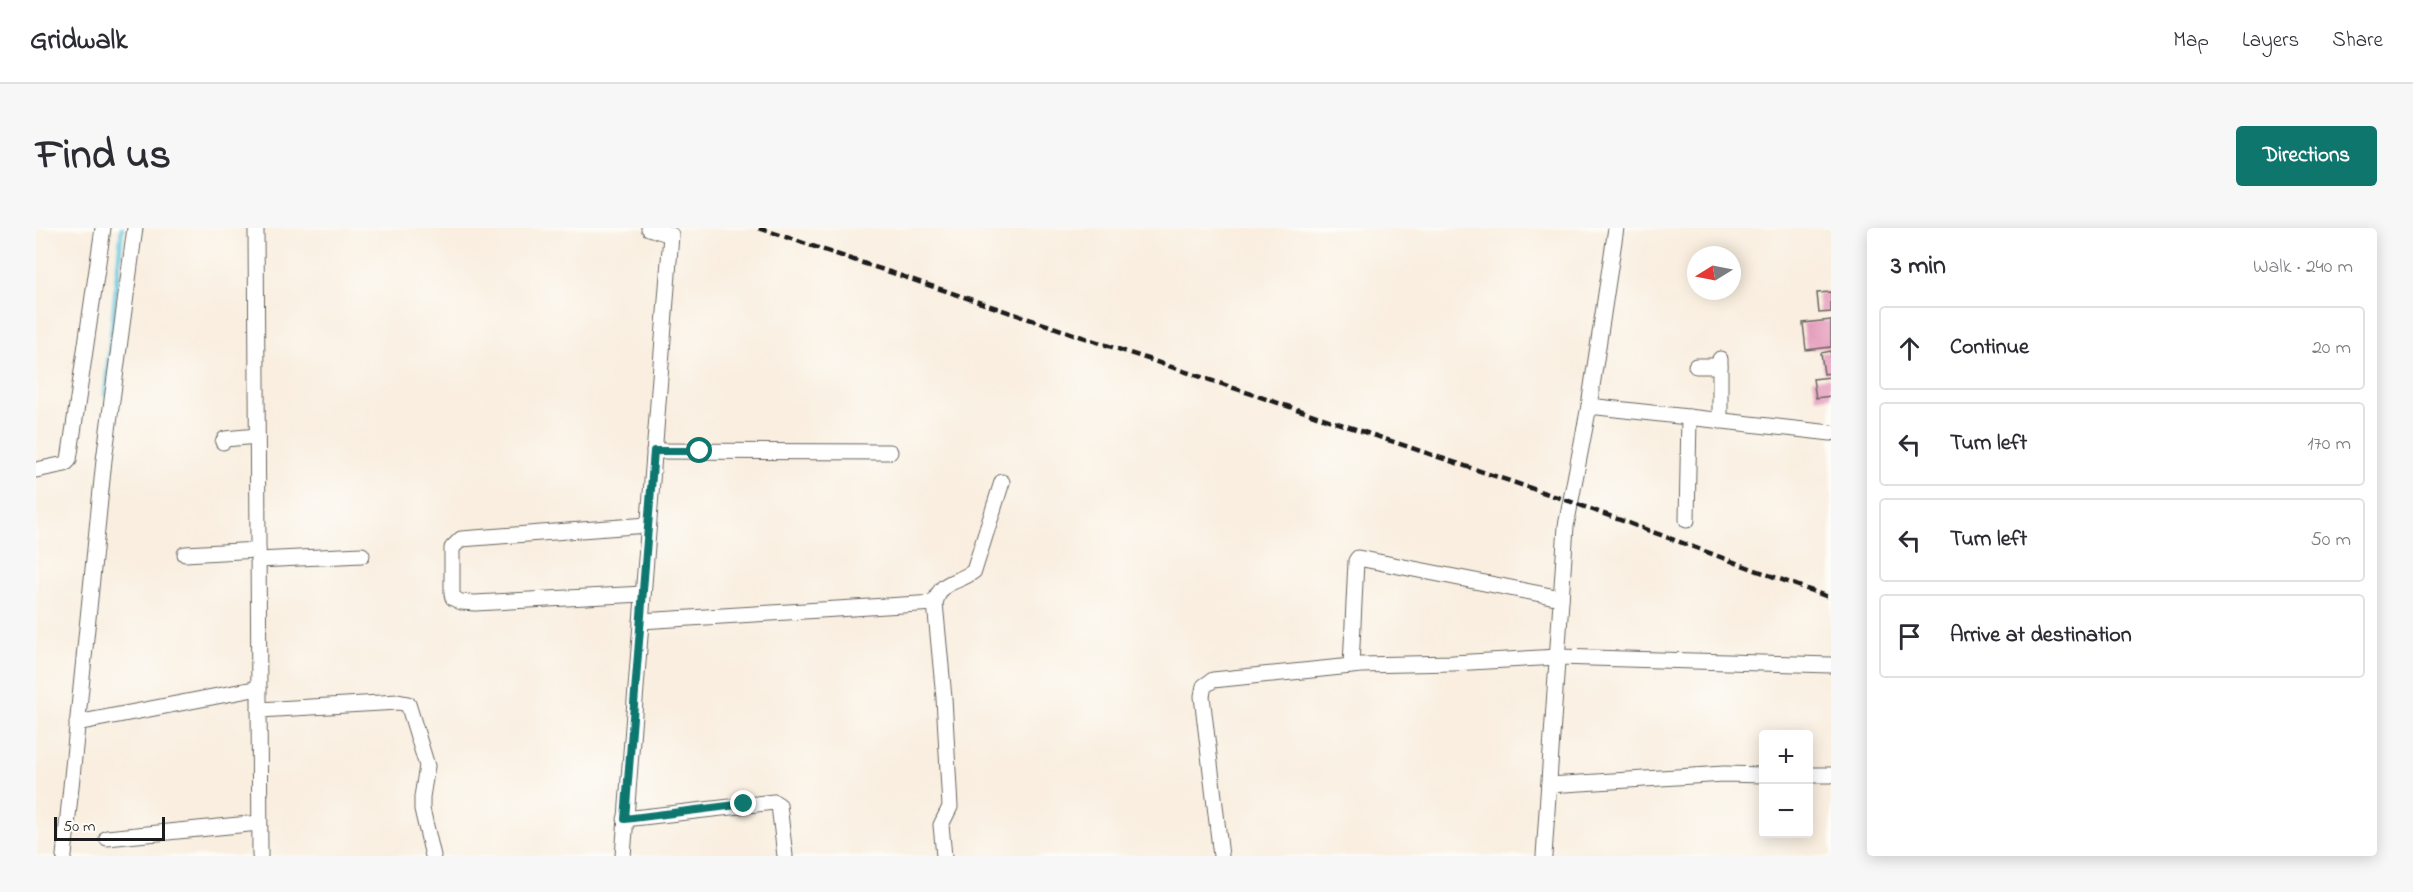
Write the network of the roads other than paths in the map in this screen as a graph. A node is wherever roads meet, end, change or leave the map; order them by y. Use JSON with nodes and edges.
{"nodes":[{"id":1,"x":103,"y":228,"type":"edge"},
{"id":2,"x":135,"y":228,"type":"edge"},
{"id":3,"x":256,"y":228,"type":"edge"},
{"id":4,"x":649,"y":228,"type":"edge"},
{"id":5,"x":1616,"y":228,"type":"edge"},
{"id":6,"x":1696,"y":366,"type":"dead end"},
{"id":7,"x":1589,"y":406,"type":"junction"},
{"id":8,"x":1689,"y":417,"type":"junction"},
{"id":9,"x":1720,"y":421,"type":"junction"},
{"id":10,"x":1831,"y":433,"type":"edge"},
{"id":11,"x":257,"y":436,"type":"junction"},
{"id":12,"x":223,"y":442,"type":"dead end"},
{"id":13,"x":654,"y":451,"type":"junction"},
{"id":14,"x":890,"y":452,"type":"dead end"},
{"id":15,"x":36,"y":470,"type":"edge"},
{"id":16,"x":1002,"y":482,"type":"dead end"},
{"id":17,"x":1687,"y":520,"type":"dead end"},
{"id":18,"x":648,"y":525,"type":"junction"},
{"id":19,"x":184,"y":554,"type":"dead end"},
{"id":20,"x":258,"y":555,"type":"junction"},
{"id":21,"x":362,"y":555,"type":"dead end"},
{"id":22,"x":643,"y":594,"type":"junction"},
{"id":23,"x":1561,"y":598,"type":"junction"},
{"id":24,"x":935,"y":603,"type":"junction"},
{"id":25,"x":640,"y":621,"type":"junction"},
{"id":26,"x":1558,"y":657,"type":"junction"},
{"id":27,"x":1831,"y":665,"type":"edge"},
{"id":28,"x":1351,"y":666,"type":"junction"},
{"id":29,"x":259,"y":688,"type":"junction"},
{"id":30,"x":259,"y":710,"type":"junction"},
{"id":31,"x":77,"y":723,"type":"junction"},
{"id":32,"x":1759,"y":775,"type":"edge"},
{"id":33,"x":1813,"y":775,"type":"edge"},
{"id":34,"x":1831,"y":775,"type":"edge"},
{"id":35,"x":1549,"y":785,"type":"junction"},
{"id":36,"x":625,"y":819,"type":"junction"},
{"id":37,"x":259,"y":823,"type":"junction"},
{"id":38,"x":107,"y":838,"type":"dead end"},
{"id":39,"x":64,"y":856,"type":"edge"},
{"id":40,"x":260,"y":856,"type":"edge"},
{"id":41,"x":433,"y":856,"type":"edge"},
{"id":42,"x":623,"y":856,"type":"edge"},
{"id":43,"x":785,"y":856,"type":"edge"},
{"id":44,"x":944,"y":856,"type":"edge"},
{"id":45,"x":1221,"y":856,"type":"edge"},
{"id":46,"x":1544,"y":856,"type":"edge"}],
"edges":[{"from":1,"to":15,"type":"street"},
{"from":2,"to":31,"type":"street"},
{"from":3,"to":11,"type":"street"},
{"from":4,"to":13,"type":"street"},
{"from":5,"to":7,"type":"street"},
{"from":6,"to":9,"type":"street"},
{"from":7,"to":8,"type":"street"},
{"from":7,"to":23,"type":"street"},
{"from":8,"to":9,"type":"street"},
{"from":8,"to":17,"type":"street"},
{"from":9,"to":10,"type":"street"},
{"from":11,"to":12,"type":"street"},
{"from":11,"to":20,"type":"street"},
{"from":13,"to":14,"type":"street"},
{"from":13,"to":18,"type":"street"},
{"from":16,"to":24,"type":"street"},
{"from":18,"to":22,"type":"street"},
{"from":18,"to":22,"type":"street"},
{"from":19,"to":20,"type":"street"},
{"from":20,"to":21,"type":"street"},
{"from":20,"to":29,"type":"street"},
{"from":22,"to":25,"type":"street"},
{"from":23,"to":26,"type":"street"},
{"from":23,"to":28,"type":"street"},
{"from":24,"to":25,"type":"street"},
{"from":24,"to":44,"type":"street"},
{"from":25,"to":36,"type":"street"},
{"from":26,"to":27,"type":"street"},
{"from":26,"to":28,"type":"street"},
{"from":26,"to":35,"type":"street"},
{"from":28,"to":45,"type":"street"},
{"from":29,"to":30,"type":"street"},
{"from":29,"to":31,"type":"street"},
{"from":30,"to":37,"type":"street"},
{"from":30,"to":41,"type":"street"},
{"from":31,"to":39,"type":"street"},
{"from":32,"to":35,"type":"street"},
{"from":33,"to":34,"type":"street"},
{"from":35,"to":46,"type":"street"},
{"from":36,"to":42,"type":"street"},
{"from":36,"to":43,"type":"street"},
{"from":37,"to":38,"type":"street"},
{"from":37,"to":40,"type":"street"}]}
